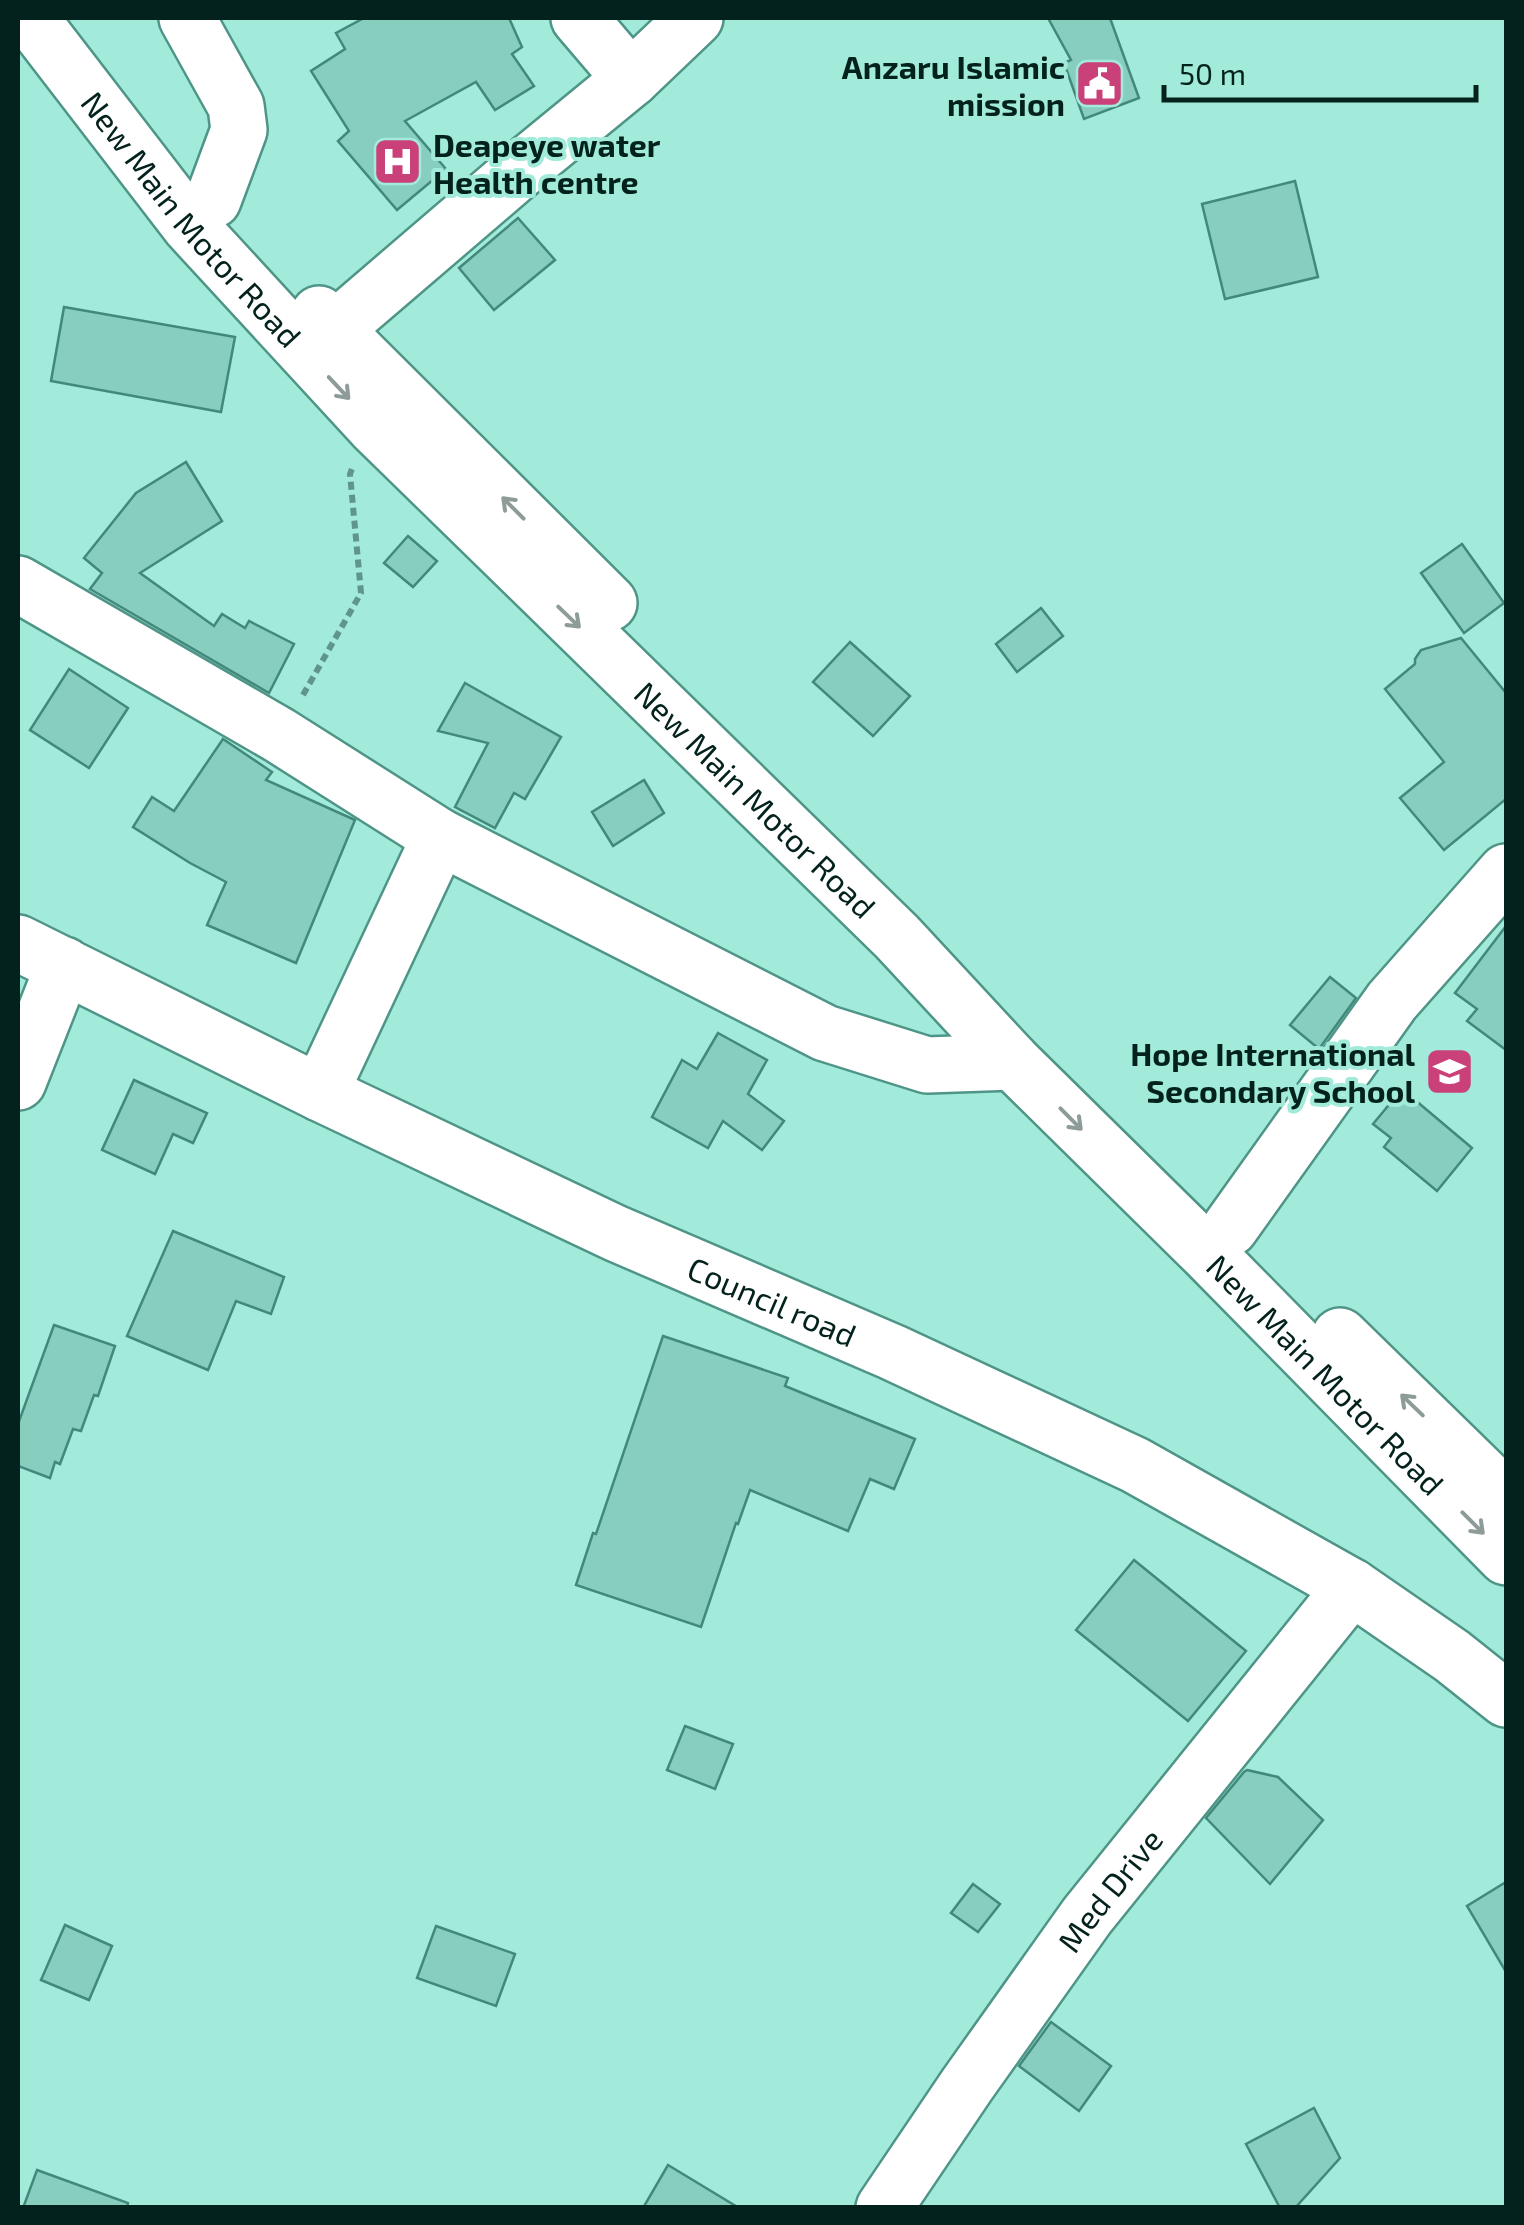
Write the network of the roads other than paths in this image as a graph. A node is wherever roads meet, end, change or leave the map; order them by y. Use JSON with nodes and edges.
{"nodes":[{"id":1,"x":30,"y":18,"type":"edge"},
{"id":2,"x":78,"y":18,"type":"edge"},
{"id":3,"x":187,"y":18,"type":"edge"},
{"id":4,"x":579,"y":18,"type":"edge"},
{"id":5,"x":695,"y":18,"type":"edge"},
{"id":6,"x":631,"y":79,"type":"junction"},
{"id":7,"x":213,"y":200,"type":"junction"},
{"id":8,"x":334,"y":330,"type":"junction"},
{"id":9,"x":18,"y":584,"type":"edge"},
{"id":10,"x":440,"y":838,"type":"junction"},
{"id":11,"x":1506,"y":872,"type":"edge"},
{"id":12,"x":41,"y":954,"type":"edge"},
{"id":13,"x":1014,"y":1062,"type":"junction"},
{"id":14,"x":18,"y":1082,"type":"edge"},
{"id":15,"x":320,"y":1093,"type":"junction"},
{"id":16,"x":1230,"y":1228,"type":"junction"},
{"id":17,"x":1506,"y":1498,"type":"edge"},
{"id":18,"x":1506,"y":1557,"type":"edge"},
{"id":19,"x":1352,"y":1587,"type":"junction"},
{"id":20,"x":1506,"y":1699,"type":"edge"},
{"id":21,"x":884,"y":2208,"type":"edge"}],
"edges":[{"from":1,"to":13,"type":"main road","name":"New Main Motor Road","one_way":true},
{"from":2,"to":7,"type":"main road","name":"New Main Motor Road"},
{"from":3,"to":7,"type":"main road"},
{"from":4,"to":6,"type":"main road"},
{"from":5,"to":6,"type":"main road"},
{"from":6,"to":8,"type":"main road"},
{"from":7,"to":8,"type":"main road","name":"New Main Motor Road"},
{"from":16,"to":8,"type":"main road","name":"New Main Motor Road","one_way":true},
{"from":9,"to":10,"type":"main road"},
{"from":10,"to":13,"type":"main road"},
{"from":10,"to":15,"type":"main road"},
{"from":11,"to":16,"type":"main road"},
{"from":12,"to":14,"type":"main road"},
{"from":12,"to":15,"type":"main road","name":"Council road"},
{"from":13,"to":18,"type":"main road","name":"New Main Motor Road","one_way":true},
{"from":15,"to":19,"type":"main road","name":"Council road"},
{"from":17,"to":16,"type":"main road","name":"New Main Motor Road","one_way":true},
{"from":19,"to":20,"type":"main road","name":"Council road"},
{"from":19,"to":21,"type":"main road","name":"Med Drive"}]}
